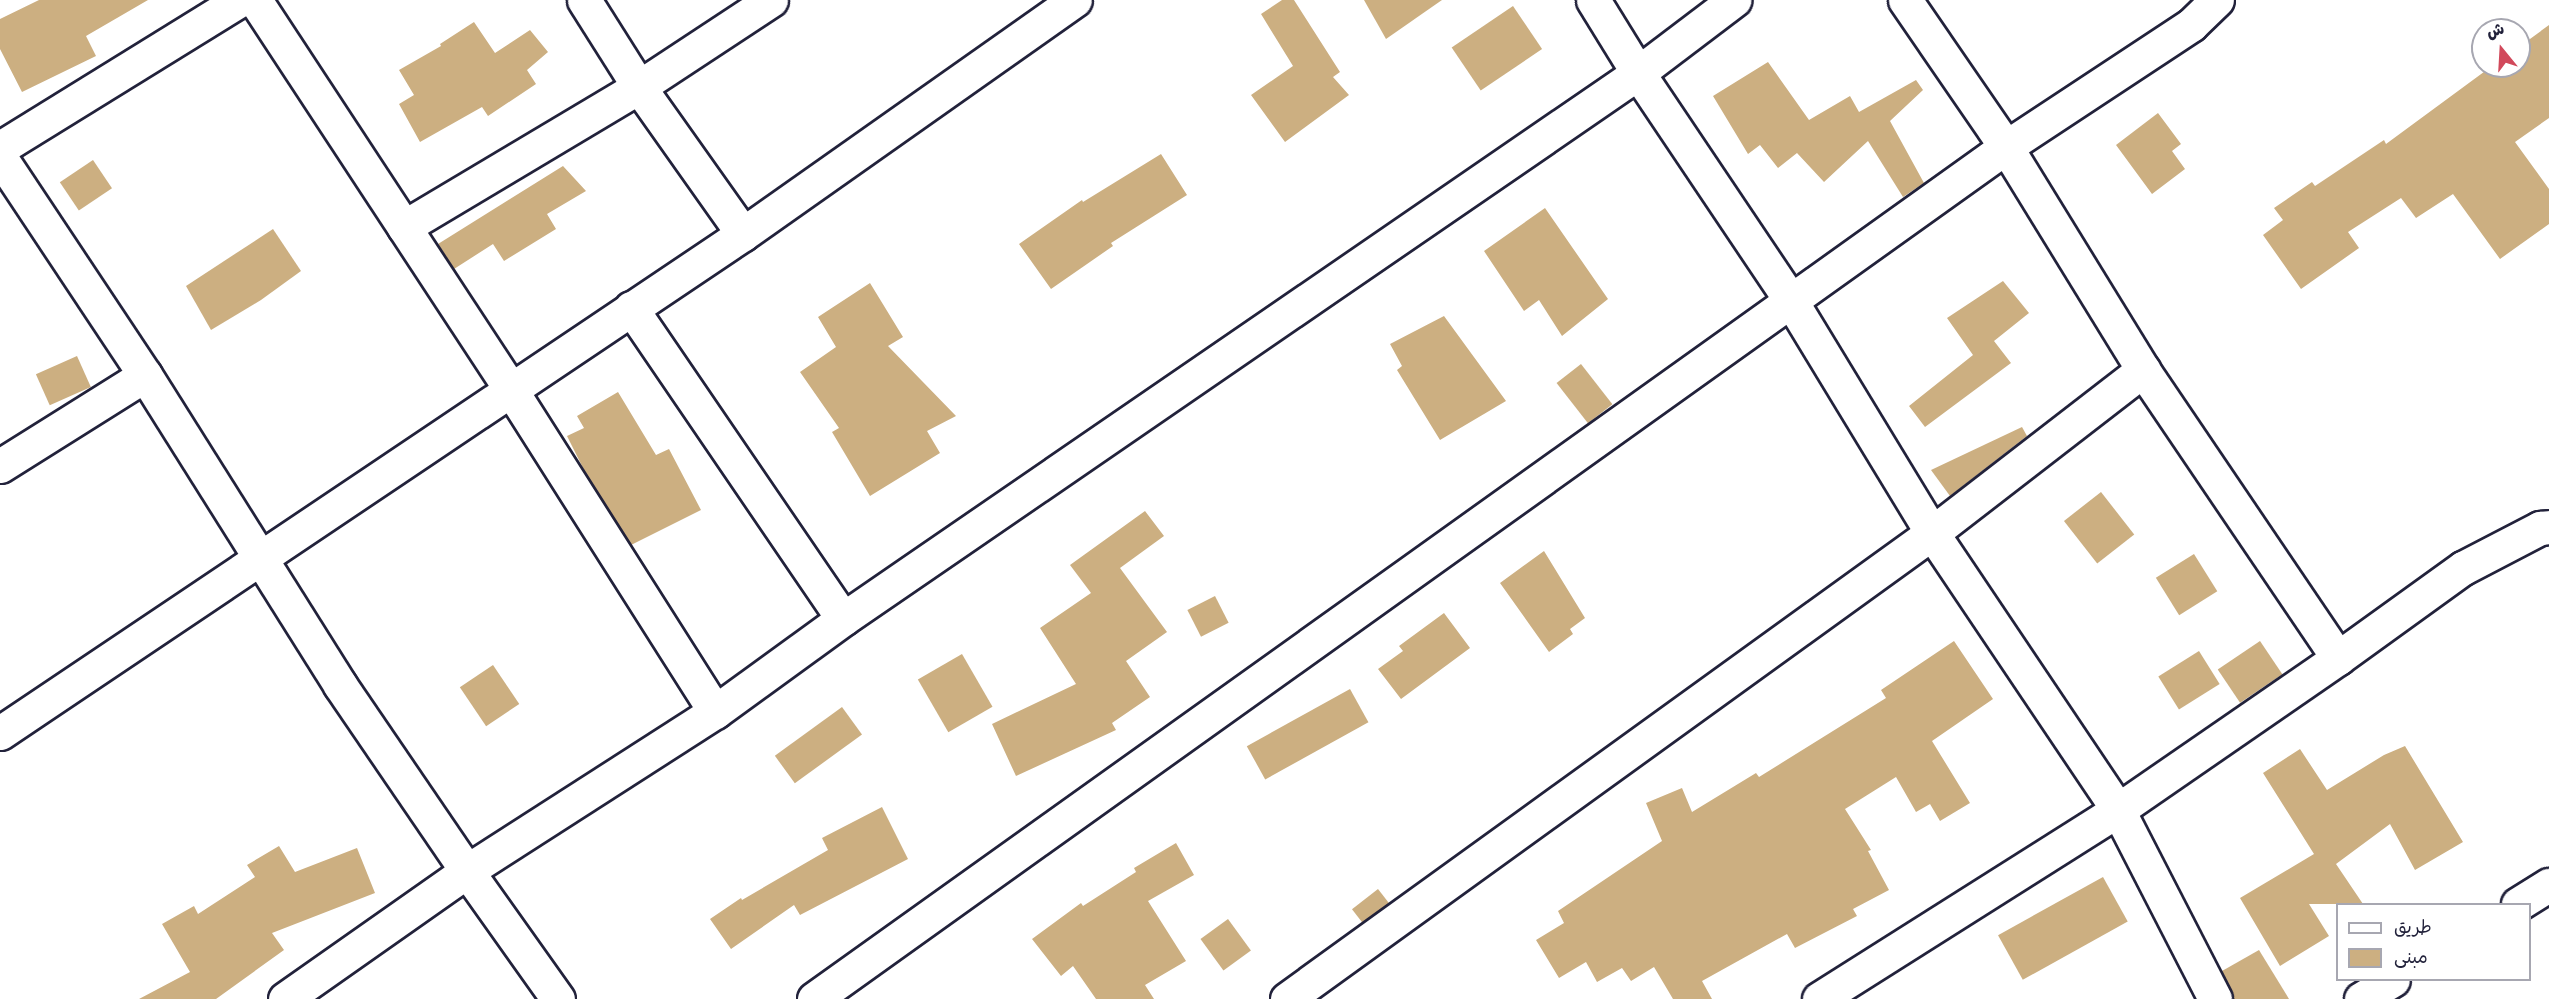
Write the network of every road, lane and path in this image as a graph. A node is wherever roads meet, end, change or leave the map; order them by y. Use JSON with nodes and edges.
{"nodes":[{"id":1,"x":240,"y":0,"type":"edge"},
{"id":2,"x":255,"y":0,"type":"edge"},
{"id":3,"x":584,"y":0,"type":"edge"},
{"id":4,"x":771,"y":0,"type":"edge"},
{"id":5,"x":1075,"y":0,"type":"edge"},
{"id":6,"x":1593,"y":0,"type":"edge"},
{"id":7,"x":1734,"y":0,"type":"edge"},
{"id":8,"x":1905,"y":0,"type":"edge"},
{"id":9,"x":2217,"y":0,"type":"edge"},
{"id":10,"x":1638,"y":73,"type":"junction"},
{"id":11,"x":639,"y":87,"type":"junction"},
{"id":12,"x":2006,"y":147,"type":"junction"},
{"id":13,"x":0,"y":148,"type":"edge"},
{"id":14,"x":0,"y":157,"type":"edge"},
{"id":15,"x":404,"y":227,"type":"junction"},
{"id":16,"x":743,"y":234,"type":"junction"},
{"id":17,"x":1791,"y":301,"type":"junction"},
{"id":18,"x":631,"y":308,"type":"junction"},
{"id":19,"x":2144,"y":370,"type":"junction"},
{"id":20,"x":145,"y":375,"type":"junction"},
{"id":21,"x":511,"y":390,"type":"junction"},
{"id":22,"x":0,"y":466,"type":"edge"},
{"id":23,"x":2549,"y":527,"type":"edge"},
{"id":24,"x":1932,"y":533,"type":"junction"},
{"id":25,"x":260,"y":560,"type":"junction"},
{"id":26,"x":843,"y":619,"type":"junction"},
{"id":27,"x":2338,"y":658,"type":"junction"},
{"id":28,"x":715,"y":712,"type":"junction"},
{"id":29,"x":0,"y":733,"type":"edge"},
{"id":30,"x":2118,"y":810,"type":"junction"},
{"id":31,"x":467,"y":871,"type":"junction"},
{"id":32,"x":2549,"y":885,"type":"edge"},
{"id":33,"x":2519,"y":903,"type":"edge"},
{"id":34,"x":2391,"y":981,"type":"edge"},
{"id":35,"x":285,"y":999,"type":"edge"},
{"id":36,"x":558,"y":999,"type":"edge"},
{"id":37,"x":814,"y":999,"type":"edge"},
{"id":38,"x":1287,"y":999,"type":"edge"},
{"id":39,"x":1819,"y":999,"type":"edge"},
{"id":40,"x":2215,"y":999,"type":"edge"},
{"id":41,"x":2361,"y":999,"type":"edge"}],
"edges":[{"from":1,"to":13,"type":"street"},
{"from":2,"to":15,"type":"street"},
{"from":3,"to":11,"type":"street"},
{"from":4,"to":11,"type":"street"},
{"from":5,"to":16,"type":"street"},
{"from":6,"to":10,"type":"street"},
{"from":7,"to":10,"type":"street"},
{"from":8,"to":12,"type":"street"},
{"from":9,"to":12,"type":"street"},
{"from":10,"to":17,"type":"street"},
{"from":10,"to":26,"type":"street"},
{"from":11,"to":15,"type":"street"},
{"from":11,"to":16,"type":"street"},
{"from":12,"to":17,"type":"street"},
{"from":12,"to":19,"type":"street"},
{"from":14,"to":20,"type":"street"},
{"from":15,"to":21,"type":"street"},
{"from":16,"to":18,"type":"street"},
{"from":17,"to":24,"type":"street"},
{"from":17,"to":37,"type":"street"},
{"from":18,"to":21,"type":"street"},
{"from":18,"to":26,"type":"street"},
{"from":19,"to":24,"type":"street"},
{"from":19,"to":27,"type":"street"},
{"from":20,"to":22,"type":"street"},
{"from":20,"to":25,"type":"street"},
{"from":21,"to":25,"type":"street"},
{"from":21,"to":28,"type":"street"},
{"from":23,"to":27,"type":"street"},
{"from":24,"to":30,"type":"street"},
{"from":24,"to":38,"type":"street"},
{"from":25,"to":29,"type":"street"},
{"from":25,"to":31,"type":"street"},
{"from":26,"to":28,"type":"street"},
{"from":27,"to":30,"type":"street"},
{"from":28,"to":31,"type":"street"},
{"from":30,"to":39,"type":"street"},
{"from":30,"to":40,"type":"street"},
{"from":31,"to":35,"type":"street"},
{"from":31,"to":36,"type":"street"},
{"from":32,"to":33,"type":"street"},
{"from":34,"to":41,"type":"street"}]}
